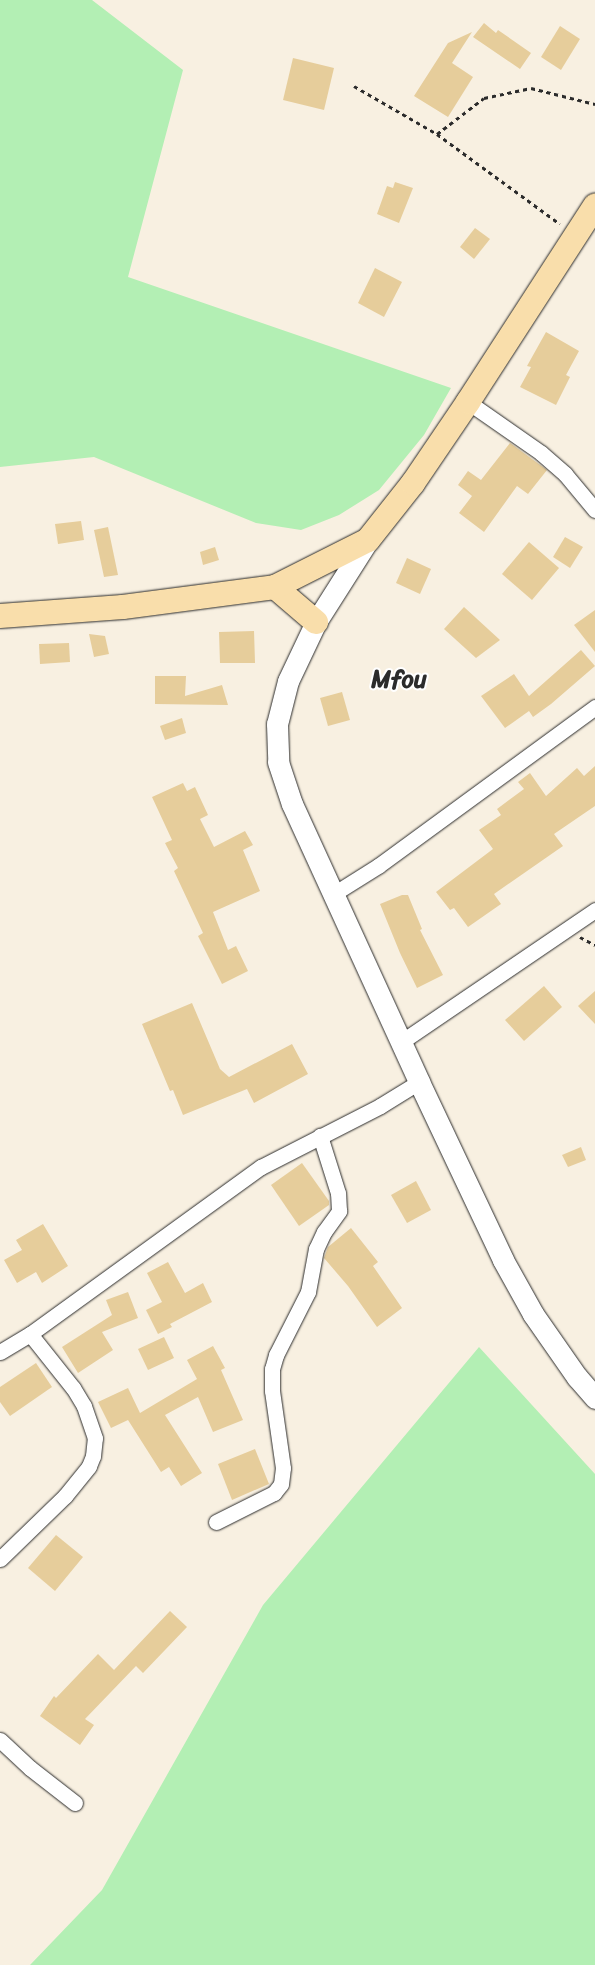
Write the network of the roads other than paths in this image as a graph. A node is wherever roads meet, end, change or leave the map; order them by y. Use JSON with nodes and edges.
{"nodes":[{"id":1,"x":595,"y":206,"type":"edge"},
{"id":2,"x":468,"y":402,"type":"junction"},
{"id":3,"x":595,"y":510,"type":"edge"},
{"id":4,"x":368,"y":540,"type":"junction"},
{"id":5,"x":275,"y":587,"type":"junction"},
{"id":6,"x":0,"y":616,"type":"edge"},
{"id":7,"x":316,"y":622,"type":"junction"},
{"id":8,"x":595,"y":707,"type":"edge"},
{"id":9,"x":334,"y":893,"type":"junction"},
{"id":10,"x":595,"y":910,"type":"edge"},
{"id":11,"x":401,"y":1042,"type":"junction"},
{"id":12,"x":419,"y":1082,"type":"junction"},
{"id":13,"x":320,"y":1136,"type":"junction"},
{"id":14,"x":30,"y":1334,"type":"junction"},
{"id":15,"x":0,"y":1352,"type":"edge"},
{"id":16,"x":595,"y":1398,"type":"edge"},
{"id":17,"x":216,"y":1522,"type":"dead end"},
{"id":18,"x":0,"y":1559,"type":"edge"},
{"id":19,"x":0,"y":1740,"type":"edge"},
{"id":20,"x":76,"y":1803,"type":"dead end"}],
"edges":[{"from":1,"to":2,"type":"main road"},
{"from":2,"to":3,"type":"street"},
{"from":2,"to":4,"type":"main road"},
{"from":4,"to":5,"type":"main road"},
{"from":4,"to":7,"type":"main road"},
{"from":5,"to":6,"type":"main road"},
{"from":5,"to":7,"type":"main road"},
{"from":7,"to":9,"type":"main road"},
{"from":8,"to":9,"type":"street"},
{"from":9,"to":11,"type":"main road"},
{"from":10,"to":11,"type":"street"},
{"from":11,"to":12,"type":"main road"},
{"from":12,"to":13,"type":"street"},
{"from":12,"to":16,"type":"main road"},
{"from":13,"to":14,"type":"street"},
{"from":13,"to":17,"type":"street"},
{"from":14,"to":15,"type":"street"},
{"from":14,"to":18,"type":"street"},
{"from":19,"to":20,"type":"street"}]}
